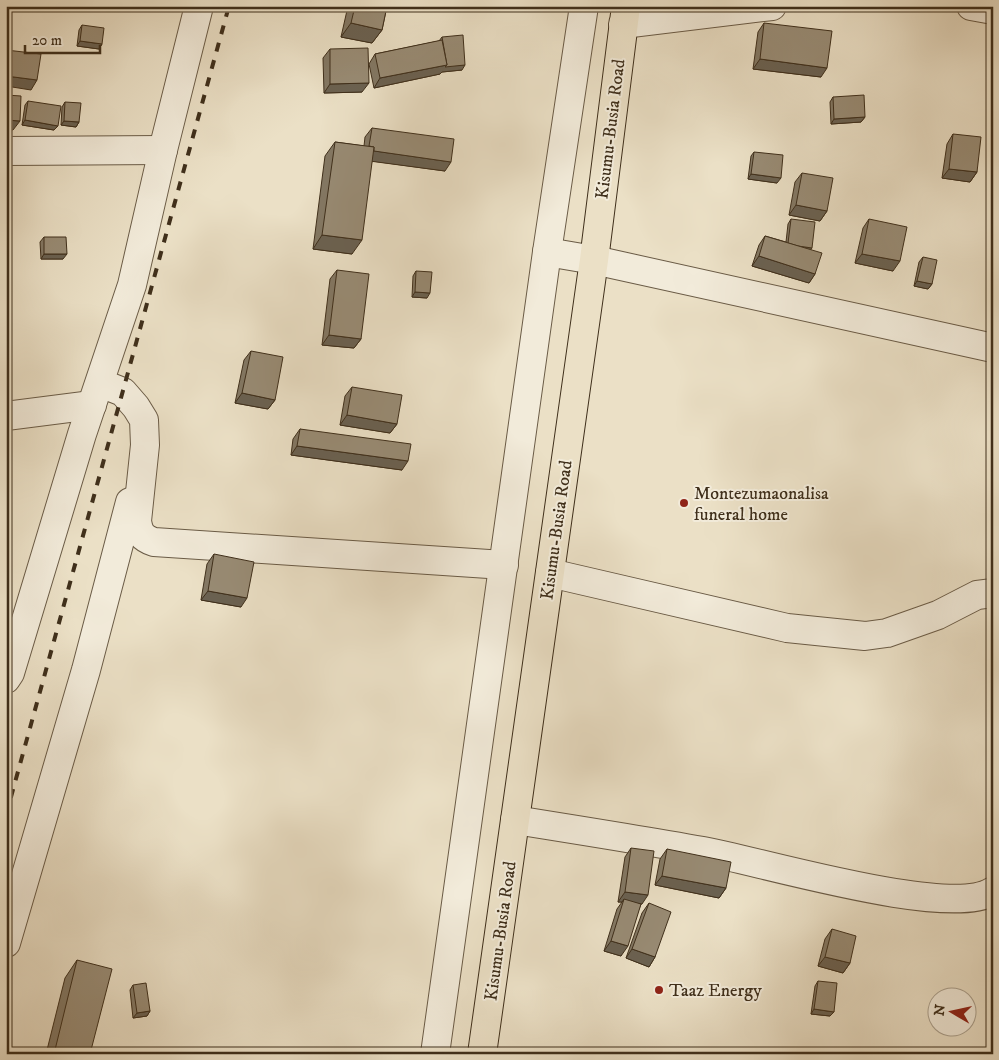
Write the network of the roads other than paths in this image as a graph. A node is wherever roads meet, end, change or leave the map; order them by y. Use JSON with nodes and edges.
{"nodes":[{"id":1,"x":199,"y":6,"type":"edge"},
{"id":2,"x":584,"y":6,"type":"edge"},
{"id":3,"x":772,"y":6,"type":"edge"},
{"id":4,"x":971,"y":6,"type":"edge"},
{"id":5,"x":993,"y":10,"type":"edge"},
{"id":6,"x":625,"y":15,"type":"edge"},
{"id":7,"x":163,"y":150,"type":"junction"},
{"id":8,"x":6,"y":152,"type":"edge"},
{"id":9,"x":547,"y":252,"type":"junction"},
{"id":10,"x":594,"y":260,"type":"junction"},
{"id":11,"x":993,"y":348,"type":"edge"},
{"id":12,"x":96,"y":394,"type":"junction"},
{"id":13,"x":6,"y":416,"type":"edge"},
{"id":14,"x":145,"y":445,"type":"junction"},
{"id":15,"x":504,"y":564,"type":"junction"},
{"id":16,"x":550,"y":573,"type":"junction"},
{"id":17,"x":993,"y":593,"type":"edge"},
{"id":18,"x":6,"y":679,"type":"edge"},
{"id":19,"x":515,"y":820,"type":"junction"},
{"id":20,"x":993,"y":891,"type":"edge"},
{"id":21,"x":6,"y":943,"type":"edge"},
{"id":22,"x":435,"y":1054,"type":"edge"},
{"id":23,"x":482,"y":1054,"type":"edge"}],
"edges":[{"from":1,"to":7,"type":"street"},
{"from":2,"to":9,"type":"street"},
{"from":3,"to":6,"type":"street"},
{"from":4,"to":5,"type":"street"},
{"from":6,"to":10,"type":"highway","name":"Kisumu-Busia Road"},
{"from":7,"to":8,"type":"street"},
{"from":7,"to":12,"type":"street"},
{"from":9,"to":10,"type":"street"},
{"from":9,"to":15,"type":"street"},
{"from":10,"to":11,"type":"street"},
{"from":10,"to":16,"type":"highway","name":"Kisumu-Busia Road"},
{"from":12,"to":13,"type":"street"},
{"from":12,"to":14,"type":"street"},
{"from":12,"to":18,"type":"street"},
{"from":14,"to":15,"type":"street"},
{"from":14,"to":21,"type":"street"},
{"from":15,"to":22,"type":"street"},
{"from":16,"to":17,"type":"street"},
{"from":16,"to":19,"type":"highway","name":"Kisumu-Busia Road"},
{"from":19,"to":20,"type":"street"},
{"from":19,"to":23,"type":"highway","name":"Kisumu-Busia Road"}]}
